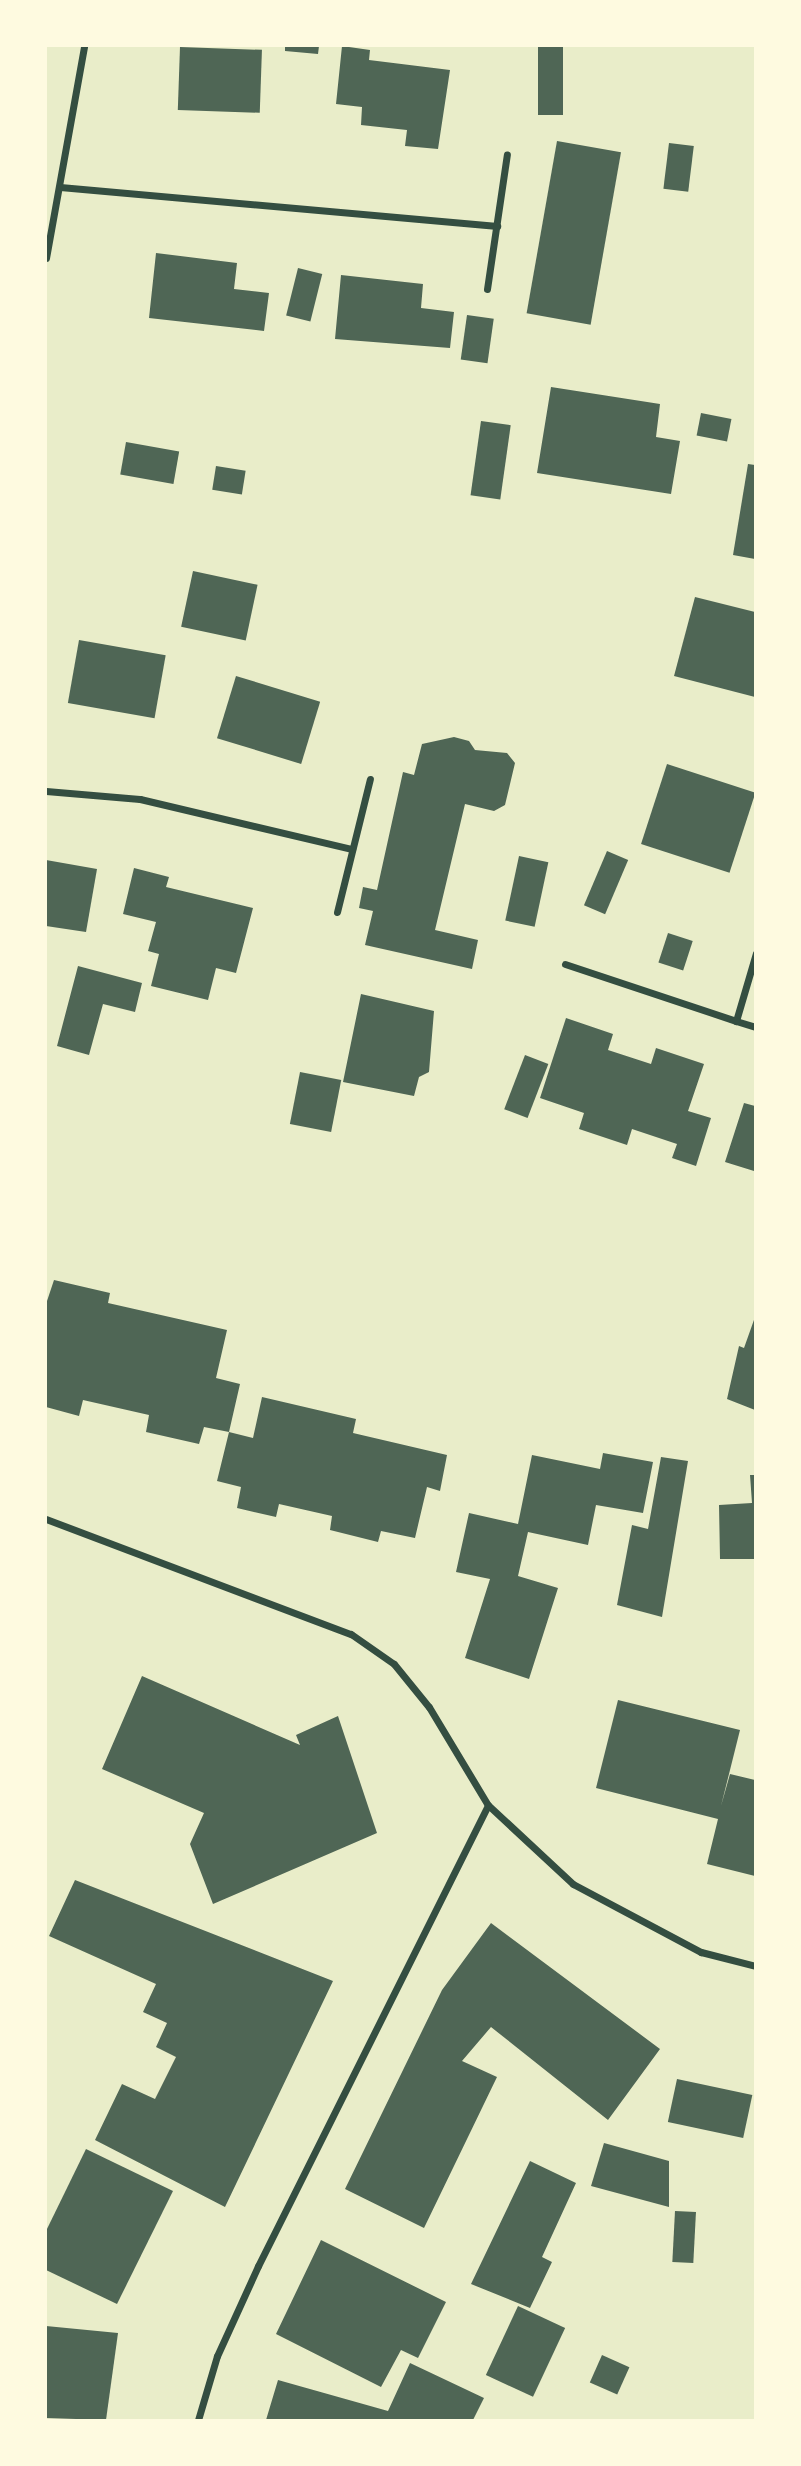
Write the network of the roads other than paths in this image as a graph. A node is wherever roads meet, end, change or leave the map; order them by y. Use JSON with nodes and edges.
{"nodes":[{"id":1,"x":84,"y":46,"type":"edge"},
{"id":2,"x":507,"y":154,"type":"dead end"},
{"id":3,"x":60,"y":187,"type":"junction"},
{"id":4,"x":497,"y":226,"type":"junction"},
{"id":5,"x":46,"y":257,"type":"edge"},
{"id":6,"x":487,"y":289,"type":"dead end"},
{"id":7,"x":370,"y":779,"type":"dead end"},
{"id":8,"x":46,"y":791,"type":"edge"},
{"id":9,"x":352,"y":849,"type":"junction"},
{"id":10,"x":337,"y":912,"type":"dead end"},
{"id":11,"x":755,"y":953,"type":"edge"},
{"id":12,"x":565,"y":964,"type":"dead end"},
{"id":13,"x":736,"y":1021,"type":"junction"},
{"id":14,"x":755,"y":1027,"type":"edge"},
{"id":15,"x":46,"y":1520,"type":"edge"},
{"id":16,"x":488,"y":1805,"type":"junction"},
{"id":17,"x":755,"y":1966,"type":"edge"},
{"id":18,"x":198,"y":2420,"type":"edge"}],
"edges":[{"from":1,"to":3,"type":"street"},
{"from":2,"to":4,"type":"street"},
{"from":3,"to":4,"type":"street"},
{"from":3,"to":5,"type":"street"},
{"from":4,"to":6,"type":"street"},
{"from":7,"to":9,"type":"street"},
{"from":8,"to":9,"type":"street"},
{"from":9,"to":10,"type":"street"},
{"from":11,"to":13,"type":"street"},
{"from":12,"to":13,"type":"street"},
{"from":13,"to":14,"type":"street"},
{"from":15,"to":16,"type":"street"},
{"from":16,"to":17,"type":"street"},
{"from":16,"to":18,"type":"street"}]}
